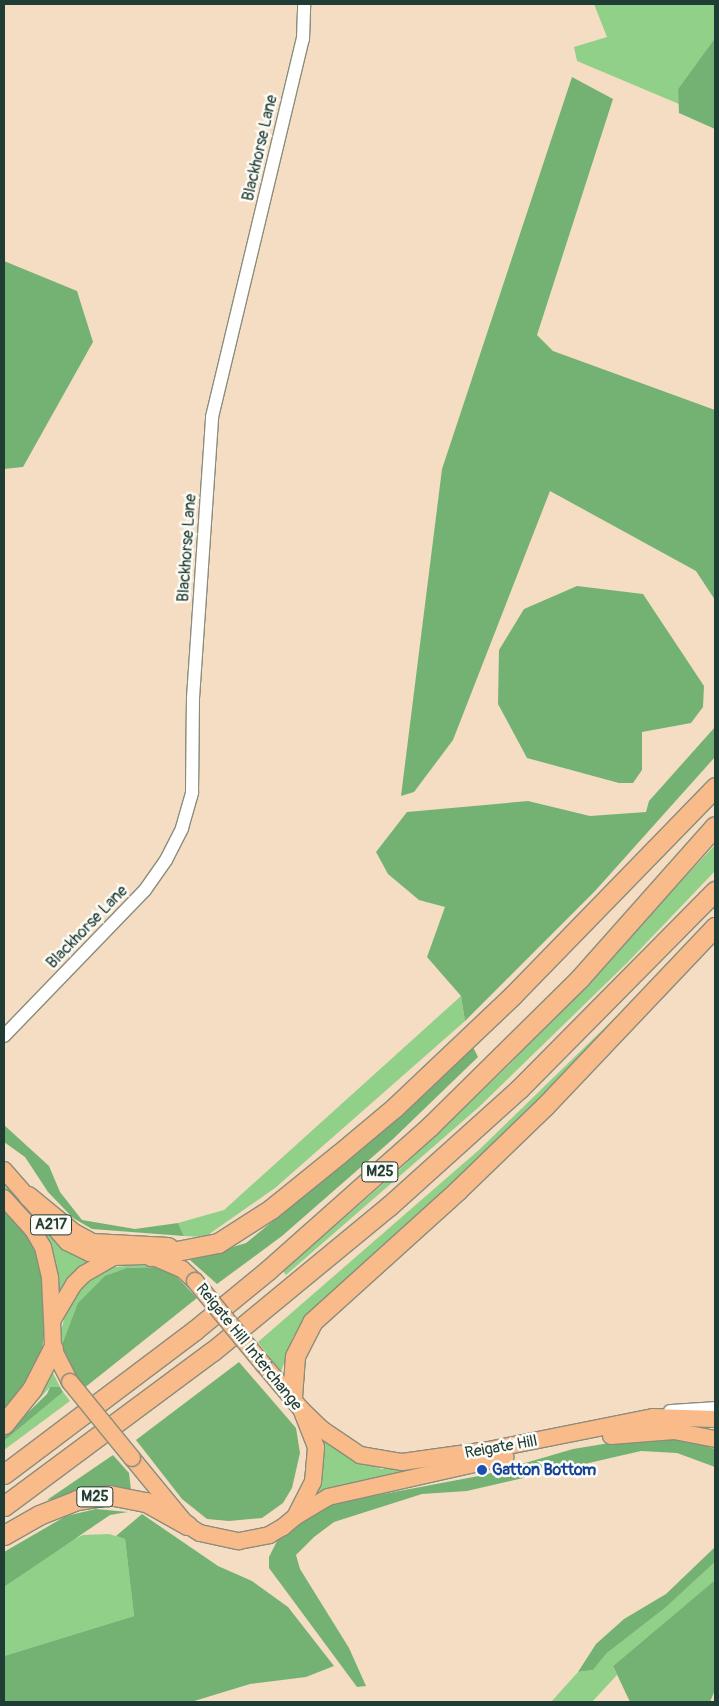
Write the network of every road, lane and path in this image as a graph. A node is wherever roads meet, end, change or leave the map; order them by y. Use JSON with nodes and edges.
{"nodes":[{"id":1,"x":304,"y":4,"type":"edge"},
{"id":2,"x":715,"y":787,"type":"edge"},
{"id":3,"x":715,"y":826,"type":"edge"},
{"id":4,"x":715,"y":891,"type":"edge"},
{"id":5,"x":715,"y":927,"type":"edge"},
{"id":6,"x":4,"y":1036,"type":"edge"},
{"id":7,"x":4,"y":1170,"type":"edge"},
{"id":8,"x":28,"y":1196,"type":"junction"},
{"id":9,"x":4,"y":1198,"type":"edge"},
{"id":10,"x":195,"y":1249,"type":"junction"},
{"id":11,"x":151,"y":1256,"type":"junction"},
{"id":12,"x":113,"y":1257,"type":"junction"},
{"id":13,"x":52,"y":1321,"type":"junction"},
{"id":14,"x":53,"y":1348,"type":"junction"},
{"id":15,"x":297,"y":1403,"type":"junction"},
{"id":16,"x":715,"y":1408,"type":"edge"},
{"id":17,"x":715,"y":1419,"type":"edge"},
{"id":18,"x":4,"y":1424,"type":"edge"},
{"id":19,"x":715,"y":1439,"type":"edge"},
{"id":20,"x":476,"y":1450,"type":"junction"},
{"id":21,"x":4,"y":1474,"type":"edge"},
{"id":22,"x":4,"y":1506,"type":"edge"},
{"id":23,"x":295,"y":1517,"type":"junction"},
{"id":24,"x":187,"y":1525,"type":"junction"},
{"id":25,"x":4,"y":1535,"type":"edge"}],
"edges":[{"from":1,"to":6,"type":"street","name":"Blackhorse Lane"},
{"from":2,"to":10,"type":"highway","number":"M25"},
{"from":3,"to":21,"type":"highway","number":"M25"},
{"from":4,"to":22,"type":"highway","number":"M25"},
{"from":5,"to":15,"type":"highway"},
{"from":7,"to":8,"type":"main road","number":"A217"},
{"from":8,"to":10,"type":"highway","number":"M25"},
{"from":8,"to":12,"type":"main road","number":"A217"},
{"from":9,"to":13,"type":"main road","number":"A217"},
{"from":10,"to":11,"type":"highway","number":"M25"},
{"from":11,"to":12,"type":"main road","name":"Reigate Hill Interchange"},
{"from":11,"to":15,"type":"main road","name":"Reigate Hill Interchange","bridge":true},
{"from":12,"to":13,"type":"main road","name":"Reigate Hill Interchange"},
{"from":13,"to":14,"type":"main road","name":"Reigate Hill Interchange"},
{"from":14,"to":18,"type":"highway"},
{"from":14,"to":24,"type":"main road","name":"Reigate Hill Interchange","bridge":true},
{"from":15,"to":20,"type":"main road","name":"Reigate Hill"},
{"from":15,"to":23,"type":"main road","name":"Reigate Hill Interchange"},
{"from":16,"to":20,"type":"street"},
{"from":17,"to":20,"type":"main road","name":"Reigate Hill"},
{"from":19,"to":23,"type":"main road","name":"Reigate Hill"},
{"from":23,"to":24,"type":"main road","name":"Reigate Hill Interchange"},
{"from":24,"to":25,"type":"highway","number":"M25"}]}
